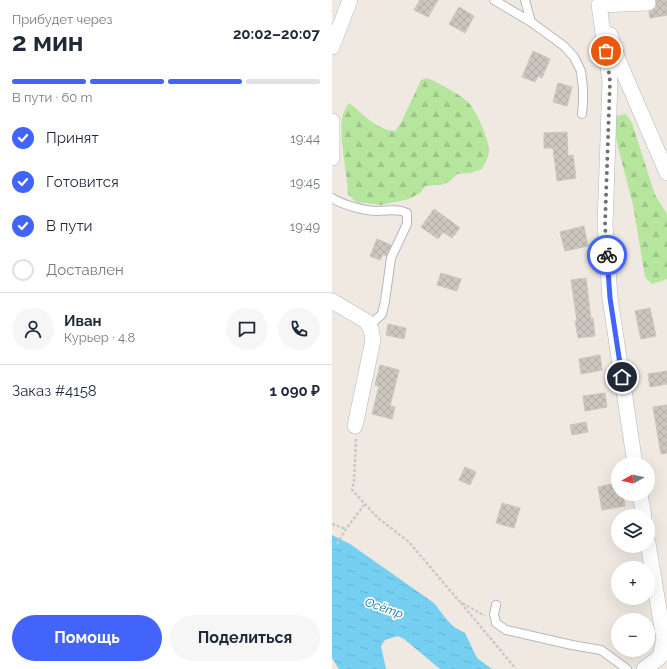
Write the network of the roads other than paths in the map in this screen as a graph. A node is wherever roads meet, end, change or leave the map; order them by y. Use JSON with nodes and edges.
{"nodes":[{"id":1,"x":350,"y":0,"type":"edge"},
{"id":2,"x":494,"y":0,"type":"edge"},
{"id":3,"x":525,"y":0,"type":"edge"},
{"id":4,"x":597,"y":3,"type":"edge"},
{"id":5,"x":648,"y":3,"type":"dead end"},
{"id":6,"x":531,"y":22,"type":"junction"},
{"id":7,"x":332,"y":47,"type":"edge"},
{"id":8,"x":582,"y":114,"type":"dead end"},
{"id":9,"x":332,"y":121,"type":"edge"},
{"id":10,"x":332,"y":158,"type":"edge"},
{"id":11,"x":667,"y":173,"type":"edge"},
{"id":12,"x":332,"y":198,"type":"edge"},
{"id":13,"x":332,"y":301,"type":"edge"},
{"id":14,"x":369,"y":326,"type":"junction"},
{"id":15,"x":355,"y":426,"type":"road end"},
{"id":16,"x":634,"y":457,"type":"edge"},
{"id":17,"x":650,"y":553,"type":"edge"},
{"id":18,"x":496,"y":605,"type":"dead end"},
{"id":19,"x":664,"y":661,"type":"edge"},
{"id":20,"x":627,"y":669,"type":"edge"},
{"id":21,"x":644,"y":669,"type":"edge"}],
"edges":[{"from":1,"to":7,"type":"street"},
{"from":2,"to":6,"type":"lane"},
{"from":3,"to":6,"type":"lane"},
{"from":4,"to":5,"type":"street"},
{"from":4,"to":11,"type":"street"},
{"from":4,"to":16,"type":"street"},
{"from":6,"to":8,"type":"lane"},
{"from":9,"to":10,"type":"street"},
{"from":12,"to":14,"type":"lane"},
{"from":13,"to":14,"type":"street"},
{"from":14,"to":15,"type":"street"},
{"from":17,"to":19,"type":"street"},
{"from":18,"to":20,"type":"lane"},
{"from":19,"to":21,"type":"street"}]}
